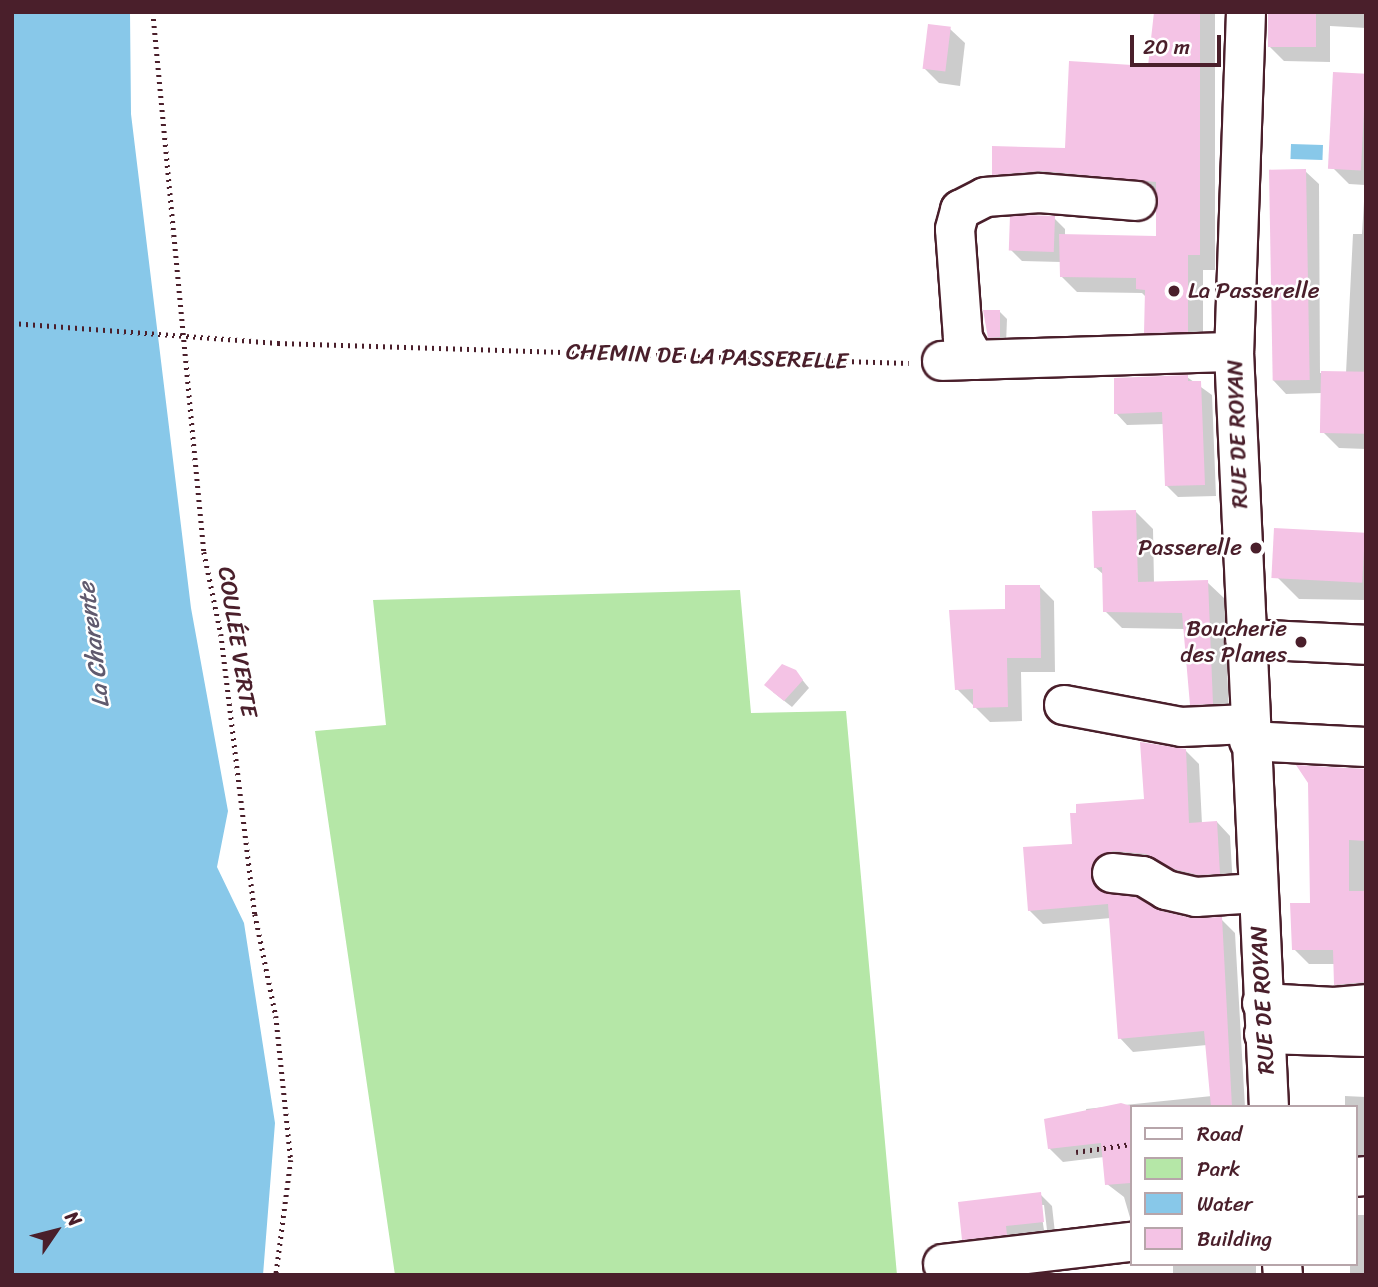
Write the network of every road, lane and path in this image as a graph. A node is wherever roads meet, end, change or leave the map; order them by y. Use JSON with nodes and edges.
{"nodes":[{"id":1,"x":153,"y":12,"type":"edge"},
{"id":2,"x":1246,"y":12,"type":"edge"},
{"id":3,"x":1137,"y":201,"type":"dead end"},
{"id":4,"x":12,"y":323,"type":"edge"},
{"id":5,"x":180,"y":333,"type":"junction"},
{"id":6,"x":1234,"y":352,"type":"junction"},
{"id":7,"x":959,"y":360,"type":"junction"},
{"id":8,"x":1245,"y":639,"type":"junction"},
{"id":9,"x":1366,"y":645,"type":"edge"},
{"id":10,"x":1064,"y":705,"type":"dead end"},
{"id":11,"x":1248,"y":732,"type":"junction"},
{"id":12,"x":1366,"y":747,"type":"edge"},
{"id":13,"x":1112,"y":873,"type":"dead end"},
{"id":14,"x":1257,"y":893,"type":"junction"},
{"id":15,"x":1366,"y":1004,"type":"edge"},
{"id":16,"x":1263,"y":1018,"type":"junction"},
{"id":17,"x":1366,"y":1037,"type":"edge"},
{"id":18,"x":1269,"y":1105,"type":"edge"},
{"id":19,"x":1130,"y":1144,"type":"edge"},
{"id":20,"x":1076,"y":1152,"type":"dead end"},
{"id":21,"x":1130,"y":1242,"type":"edge"},
{"id":22,"x":943,"y":1264,"type":"dead end"},
{"id":23,"x":276,"y":1275,"type":"edge"}],
"edges":[{"from":1,"to":5,"type":"path","name":"COULÉE VERTE"},
{"from":2,"to":6,"type":"main road","name":"RUE DE ROYAN"},
{"from":3,"to":7,"type":"main road"},
{"from":4,"to":5,"type":"path","name":"CHEMIN DE LA PASSERELLE"},
{"from":5,"to":7,"type":"path","name":"CHEMIN DE LA PASSERELLE"},
{"from":5,"to":23,"type":"path","name":"COULÉE VERTE"},
{"from":6,"to":7,"type":"main road"},
{"from":6,"to":8,"type":"main road","name":"RUE DE ROYAN"},
{"from":8,"to":9,"type":"main road"},
{"from":8,"to":11,"type":"main road","name":"RUE DE ROYAN"},
{"from":10,"to":11,"type":"main road"},
{"from":11,"to":12,"type":"main road"},
{"from":11,"to":14,"type":"main road","name":"RUE DE ROYAN"},
{"from":13,"to":14,"type":"main road"},
{"from":14,"to":16,"type":"main road","name":"RUE DE ROYAN"},
{"from":15,"to":16,"type":"main road"},
{"from":16,"to":17,"type":"main road"},
{"from":16,"to":18,"type":"main road","name":"RUE DE ROYAN"},
{"from":19,"to":20,"type":"path"},
{"from":21,"to":22,"type":"main road"}]}
